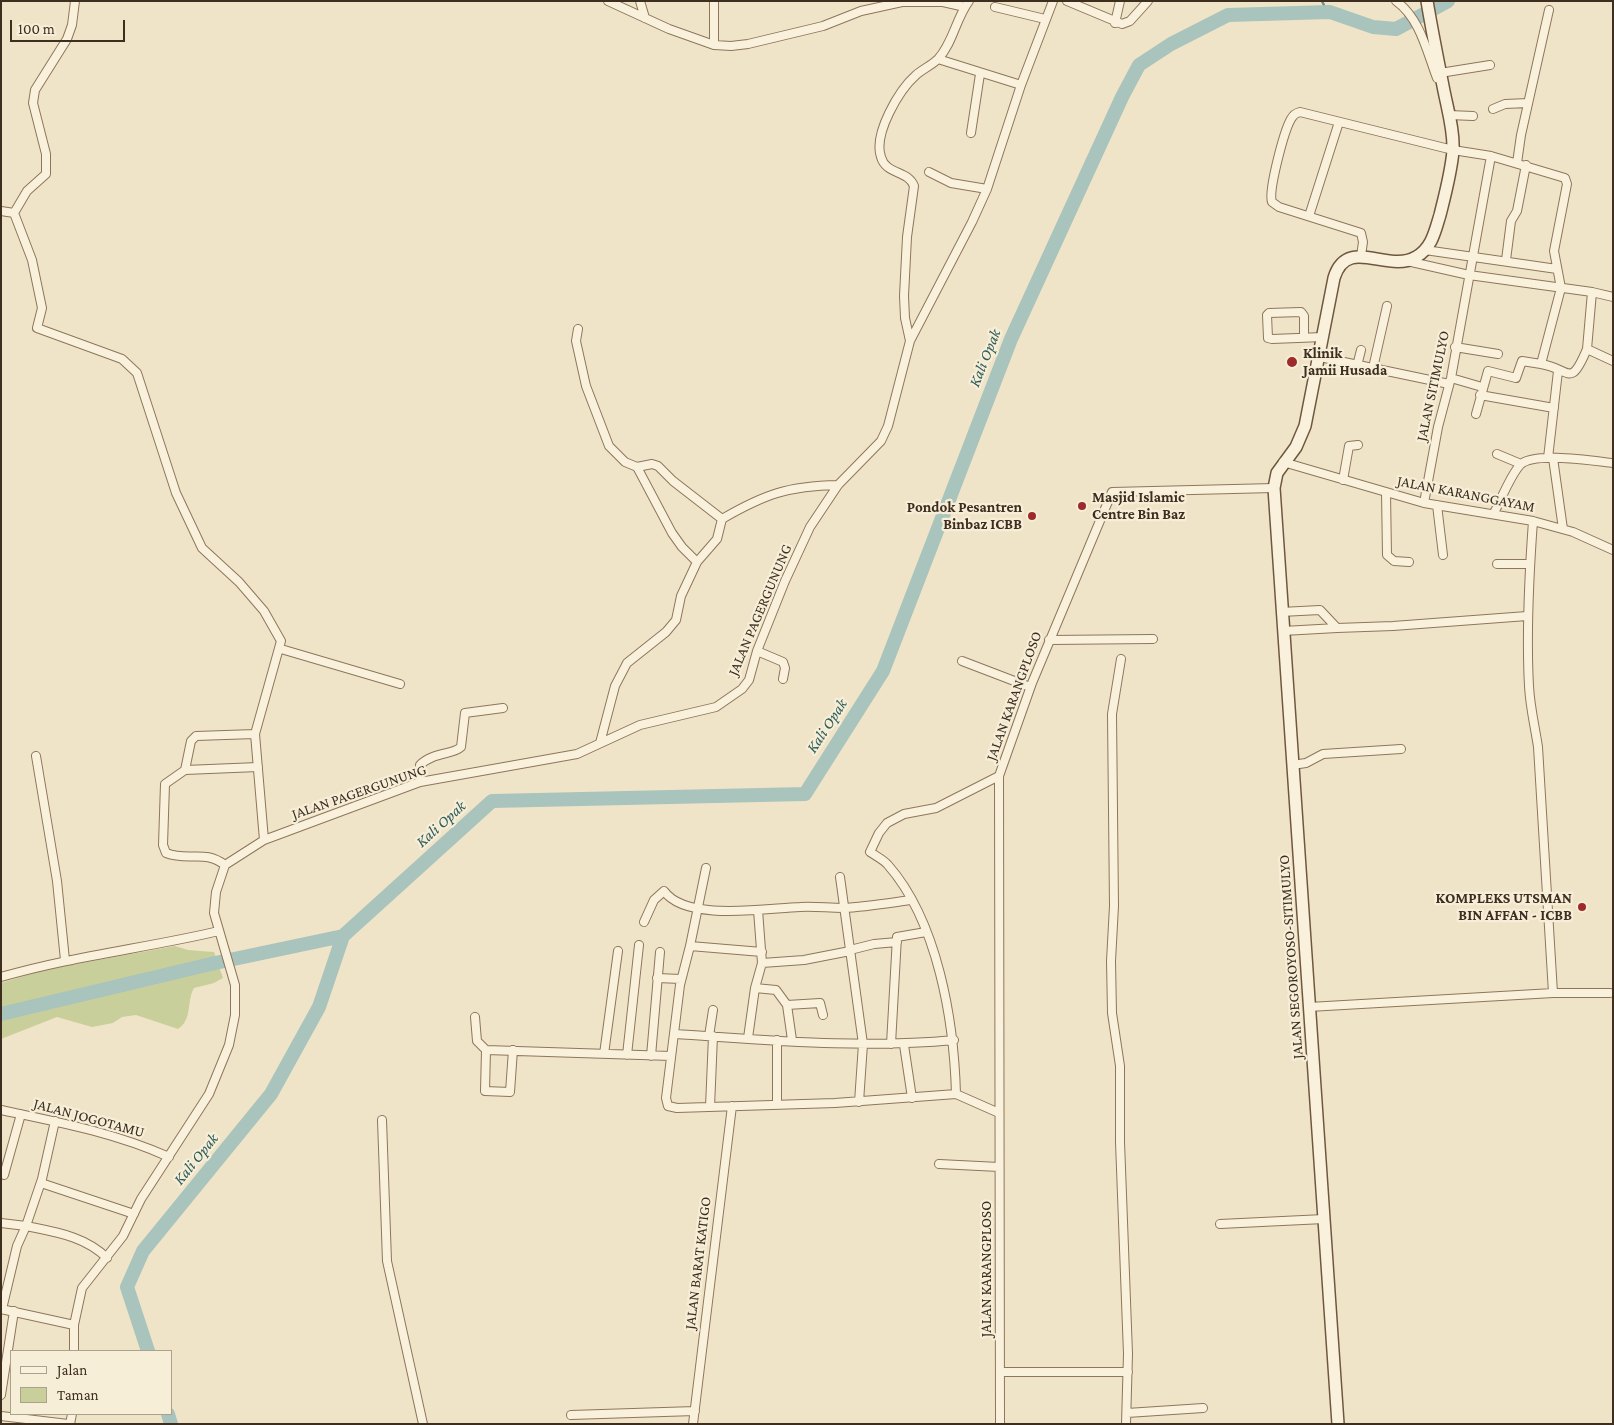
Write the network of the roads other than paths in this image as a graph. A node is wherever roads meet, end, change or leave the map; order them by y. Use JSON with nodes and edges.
{"nodes":[{"id":1,"x":75,"y":1,"type":"edge"},
{"id":2,"x":608,"y":1,"type":"edge"},
{"id":3,"x":640,"y":1,"type":"edge"},
{"id":4,"x":714,"y":1,"type":"edge"},
{"id":5,"x":1053,"y":1,"type":"edge"},
{"id":6,"x":1067,"y":1,"type":"edge"},
{"id":7,"x":1120,"y":1,"type":"edge"},
{"id":8,"x":1148,"y":1,"type":"edge"},
{"id":9,"x":1396,"y":1,"type":"edge"},
{"id":10,"x":1412,"y":1,"type":"edge"},
{"id":11,"x":1427,"y":1,"type":"edge"},
{"id":12,"x":967,"y":4,"type":"edge"},
{"id":13,"x":1085,"y":5,"type":"edge"},
{"id":14,"x":995,"y":7,"type":"dead end"},
{"id":15,"x":1549,"y":10,"type":"dead end"},
{"id":16,"x":1408,"y":12,"type":"junction"},
{"id":17,"x":645,"y":18,"type":"junction"},
{"id":18,"x":1045,"y":20,"type":"junction"},
{"id":19,"x":1115,"y":23,"type":"junction"},
{"id":20,"x":1428,"y":40,"type":"junction"},
{"id":21,"x":714,"y":45,"type":"junction"},
{"id":22,"x":938,"y":59,"type":"junction"},
{"id":23,"x":1490,"y":65,"type":"dead end"},
{"id":24,"x":1440,"y":73,"type":"junction"},
{"id":25,"x":980,"y":74,"type":"junction"},
{"id":26,"x":1021,"y":85,"type":"junction"},
{"id":27,"x":1528,"y":103,"type":"junction"},
{"id":28,"x":1493,"y":108,"type":"dead end"},
{"id":29,"x":1448,"y":109,"type":"junction"},
{"id":30,"x":1473,"y":116,"type":"dead end"},
{"id":31,"x":1339,"y":122,"type":"junction"},
{"id":32,"x":971,"y":132,"type":"dead end"},
{"id":33,"x":1453,"y":150,"type":"junction"},
{"id":34,"x":1491,"y":156,"type":"junction"},
{"id":35,"x":1517,"y":163,"type":"junction"},
{"id":36,"x":1526,"y":165,"type":"junction"},
{"id":37,"x":929,"y":172,"type":"dead end"},
{"id":38,"x":987,"y":189,"type":"junction"},
{"id":39,"x":1,"y":211,"type":"edge"},
{"id":40,"x":14,"y":213,"type":"junction"},
{"id":41,"x":1309,"y":216,"type":"junction"},
{"id":42,"x":1425,"y":250,"type":"junction"},
{"id":43,"x":1361,"y":256,"type":"junction"},
{"id":44,"x":1472,"y":256,"type":"junction"},
{"id":45,"x":1506,"y":260,"type":"junction"},
{"id":46,"x":1407,"y":261,"type":"junction"},
{"id":47,"x":1469,"y":275,"type":"junction"},
{"id":48,"x":1559,"y":279,"type":"junction"},
{"id":49,"x":1592,"y":292,"type":"junction"},
{"id":50,"x":1613,"y":297,"type":"edge"},
{"id":51,"x":1388,"y":306,"type":"dead end"},
{"id":52,"x":578,"y":329,"type":"dead end"},
{"id":53,"x":1304,"y":337,"type":"junction"},
{"id":54,"x":1323,"y":337,"type":"junction"},
{"id":55,"x":910,"y":341,"type":"junction"},
{"id":56,"x":1455,"y":347,"type":"junction"},
{"id":57,"x":1587,"y":349,"type":"junction"},
{"id":58,"x":1362,"y":350,"type":"dead end"},
{"id":59,"x":1498,"y":354,"type":"dead end"},
{"id":60,"x":1320,"y":357,"type":"junction"},
{"id":61,"x":1613,"y":361,"type":"edge"},
{"id":62,"x":1541,"y":364,"type":"junction"},
{"id":63,"x":1357,"y":366,"type":"junction"},
{"id":64,"x":1374,"y":368,"type":"junction"},
{"id":65,"x":1558,"y":371,"type":"junction"},
{"id":66,"x":1450,"y":381,"type":"junction"},
{"id":67,"x":1481,"y":391,"type":"junction"},
{"id":68,"x":1554,"y":408,"type":"junction"},
{"id":69,"x":1476,"y":414,"type":"dead end"},
{"id":70,"x":1358,"y":445,"type":"dead end"},
{"id":71,"x":1497,"y":454,"type":"dead end"},
{"id":72,"x":1550,"y":458,"type":"junction"},
{"id":73,"x":1283,"y":462,"type":"junction"},
{"id":74,"x":1613,"y":463,"type":"edge"},
{"id":75,"x":1520,"y":464,"type":"junction"},
{"id":76,"x":637,"y":467,"type":"junction"},
{"id":77,"x":1343,"y":480,"type":"junction"},
{"id":78,"x":838,"y":485,"type":"junction"},
{"id":79,"x":1274,"y":488,"type":"junction"},
{"id":80,"x":1386,"y":492,"type":"junction"},
{"id":81,"x":1424,"y":503,"type":"junction"},
{"id":82,"x":1437,"y":505,"type":"junction"},
{"id":83,"x":1494,"y":513,"type":"junction"},
{"id":84,"x":722,"y":519,"type":"junction"},
{"id":85,"x":1533,"y":521,"type":"junction"},
{"id":86,"x":1562,"y":529,"type":"junction"},
{"id":87,"x":1613,"y":550,"type":"edge"},
{"id":88,"x":1442,"y":555,"type":"dead end"},
{"id":89,"x":698,"y":562,"type":"junction"},
{"id":90,"x":1410,"y":562,"type":"dead end"},
{"id":91,"x":1498,"y":564,"type":"dead end"},
{"id":92,"x":1530,"y":564,"type":"junction"},
{"id":93,"x":1282,"y":612,"type":"junction"},
{"id":94,"x":1527,"y":616,"type":"junction"},
{"id":95,"x":1337,"y":628,"type":"junction"},
{"id":96,"x":1283,"y":631,"type":"junction"},
{"id":97,"x":1152,"y":639,"type":"dead end"},
{"id":98,"x":1049,"y":640,"type":"junction"},
{"id":99,"x":281,"y":649,"type":"junction"},
{"id":100,"x":757,"y":651,"type":"junction"},
{"id":101,"x":1121,"y":659,"type":"dead end"},
{"id":102,"x":962,"y":660,"type":"dead end"},
{"id":103,"x":783,"y":680,"type":"dead end"},
{"id":104,"x":400,"y":684,"type":"dead end"},
{"id":105,"x":1030,"y":687,"type":"junction"},
{"id":106,"x":503,"y":708,"type":"dead end"},
{"id":107,"x":255,"y":734,"type":"junction"},
{"id":108,"x":600,"y":743,"type":"junction"},
{"id":109,"x":1401,"y":749,"type":"dead end"},
{"id":110,"x":36,"y":756,"type":"dead end"},
{"id":111,"x":1292,"y":765,"type":"junction"},
{"id":112,"x":258,"y":767,"type":"junction"},
{"id":113,"x":185,"y":770,"type":"junction"},
{"id":114,"x":999,"y":776,"type":"junction"},
{"id":115,"x":420,"y":782,"type":"junction"},
{"id":116,"x":264,"y":840,"type":"junction"},
{"id":117,"x":225,"y":865,"type":"junction"},
{"id":118,"x":706,"y":868,"type":"dead end"},
{"id":119,"x":840,"y":877,"type":"dead end"},
{"id":120,"x":911,"y":900,"type":"junction"},
{"id":121,"x":698,"y":908,"type":"junction"},
{"id":122,"x":842,"y":908,"type":"junction"},
{"id":123,"x":758,"y":910,"type":"junction"},
{"id":124,"x":644,"y":922,"type":"dead end"},
{"id":125,"x":219,"y":931,"type":"junction"},
{"id":126,"x":926,"y":932,"type":"junction"},
{"id":127,"x":897,"y":942,"type":"junction"},
{"id":128,"x":639,"y":945,"type":"dead end"},
{"id":129,"x":690,"y":946,"type":"junction"},
{"id":130,"x":850,"y":950,"type":"junction"},
{"id":131,"x":618,"y":951,"type":"dead end"},
{"id":132,"x":660,"y":952,"type":"dead end"},
{"id":133,"x":762,"y":952,"type":"junction"},
{"id":134,"x":65,"y":960,"type":"junction"},
{"id":135,"x":762,"y":963,"type":"junction"},
{"id":136,"x":1,"y":977,"type":"edge"},
{"id":137,"x":657,"y":978,"type":"junction"},
{"id":138,"x":681,"y":979,"type":"junction"},
{"id":139,"x":755,"y":988,"type":"junction"},
{"id":140,"x":1553,"y":993,"type":"junction"},
{"id":141,"x":1610,"y":994,"type":"dead end"},
{"id":142,"x":787,"y":1005,"type":"junction"},
{"id":143,"x":1309,"y":1007,"type":"junction"},
{"id":144,"x":713,"y":1010,"type":"dead end"},
{"id":145,"x":823,"y":1015,"type":"dead end"},
{"id":146,"x":475,"y":1018,"type":"dead end"},
{"id":147,"x":675,"y":1034,"type":"junction"},
{"id":148,"x":711,"y":1036,"type":"junction"},
{"id":149,"x":748,"y":1038,"type":"junction"},
{"id":150,"x":777,"y":1040,"type":"junction"},
{"id":151,"x":792,"y":1040,"type":"junction"},
{"id":152,"x":954,"y":1040,"type":"junction"},
{"id":153,"x":863,"y":1044,"type":"junction"},
{"id":154,"x":891,"y":1044,"type":"junction"},
{"id":155,"x":904,"y":1045,"type":"junction"},
{"id":156,"x":486,"y":1050,"type":"junction"},
{"id":157,"x":513,"y":1050,"type":"junction"},
{"id":158,"x":604,"y":1054,"type":"junction"},
{"id":159,"x":627,"y":1055,"type":"junction"},
{"id":160,"x":651,"y":1056,"type":"junction"},
{"id":161,"x":671,"y":1056,"type":"junction"},
{"id":162,"x":956,"y":1094,"type":"junction"},
{"id":163,"x":912,"y":1098,"type":"junction"},
{"id":164,"x":860,"y":1102,"type":"junction"},
{"id":165,"x":778,"y":1105,"type":"junction"},
{"id":166,"x":732,"y":1106,"type":"junction"},
{"id":167,"x":710,"y":1107,"type":"junction"},
{"id":168,"x":1,"y":1110,"type":"edge"},
{"id":169,"x":999,"y":1113,"type":"junction"},
{"id":170,"x":21,"y":1114,"type":"junction"},
{"id":171,"x":382,"y":1120,"type":"dead end"},
{"id":172,"x":55,"y":1121,"type":"junction"},
{"id":173,"x":169,"y":1157,"type":"junction"},
{"id":174,"x":939,"y":1164,"type":"dead end"},
{"id":175,"x":999,"y":1167,"type":"junction"},
{"id":176,"x":4,"y":1175,"type":"dead end"},
{"id":177,"x":41,"y":1183,"type":"junction"},
{"id":178,"x":134,"y":1214,"type":"junction"},
{"id":179,"x":1324,"y":1219,"type":"junction"},
{"id":180,"x":1,"y":1223,"type":"edge"},
{"id":181,"x":1220,"y":1224,"type":"dead end"},
{"id":182,"x":26,"y":1226,"type":"junction"},
{"id":183,"x":107,"y":1258,"type":"junction"},
{"id":184,"x":2,"y":1309,"type":"edge"},
{"id":185,"x":14,"y":1311,"type":"junction"},
{"id":186,"x":74,"y":1325,"type":"junction"},
{"id":187,"x":74,"y":1350,"type":"edge"},
{"id":188,"x":6,"y":1363,"type":"edge"},
{"id":189,"x":1000,"y":1372,"type":"junction"},
{"id":190,"x":1128,"y":1372,"type":"junction"},
{"id":191,"x":1,"y":1395,"type":"edge"},
{"id":192,"x":1203,"y":1408,"type":"dead end"},
{"id":193,"x":695,"y":1411,"type":"junction"},
{"id":194,"x":1128,"y":1413,"type":"junction"},
{"id":195,"x":571,"y":1415,"type":"dead end"},
{"id":196,"x":1,"y":1416,"type":"edge"},
{"id":197,"x":69,"y":1424,"type":"edge"},
{"id":198,"x":423,"y":1424,"type":"edge"},
{"id":199,"x":693,"y":1424,"type":"edge"},
{"id":200,"x":1000,"y":1424,"type":"edge"},
{"id":201,"x":1126,"y":1424,"type":"edge"},
{"id":202,"x":1338,"y":1424,"type":"edge"}],
"edges":[{"from":1,"to":40,"type":"street"},
{"from":2,"to":17,"type":"street"},
{"from":3,"to":17,"type":"street"},
{"from":4,"to":21,"type":"street"},
{"from":5,"to":18,"type":"street"},
{"from":6,"to":13,"type":"street"},
{"from":7,"to":19,"type":"street"},
{"from":8,"to":19,"type":"street"},
{"from":9,"to":16,"type":"street"},
{"from":10,"to":16,"type":"street"},
{"from":11,"to":20,"type":"main road"},
{"from":12,"to":21,"type":"street"},
{"from":12,"to":22,"type":"street","name":"JALAN PAGERGUNUNG"},
{"from":13,"to":19,"type":"street"},
{"from":14,"to":18,"type":"street"},
{"from":15,"to":27,"type":"street"},
{"from":16,"to":20,"type":"street"},
{"from":17,"to":21,"type":"street"},
{"from":18,"to":26,"type":"street"},
{"from":20,"to":24,"type":"main road"},
{"from":20,"to":29,"type":"street"},
{"from":22,"to":25,"type":"street"},
{"from":22,"to":55,"type":"street","name":"JALAN PAGERGUNUNG"},
{"from":23,"to":24,"type":"street"},
{"from":24,"to":29,"type":"main road"},
{"from":25,"to":26,"type":"street"},
{"from":25,"to":32,"type":"street"},
{"from":26,"to":38,"type":"street"},
{"from":27,"to":28,"type":"street"},
{"from":27,"to":35,"type":"street"},
{"from":29,"to":30,"type":"street"},
{"from":29,"to":33,"type":"main road"},
{"from":31,"to":33,"type":"street"},
{"from":31,"to":41,"type":"street"},
{"from":31,"to":41,"type":"street"},
{"from":33,"to":34,"type":"street"},
{"from":33,"to":42,"type":"main road"},
{"from":34,"to":35,"type":"street"},
{"from":34,"to":44,"type":"street","name":"JALAN SITIMULYO"},
{"from":35,"to":36,"type":"street"},
{"from":36,"to":45,"type":"street"},
{"from":36,"to":48,"type":"street"},
{"from":37,"to":38,"type":"street"},
{"from":38,"to":55,"type":"street"},
{"from":39,"to":40,"type":"street"},
{"from":40,"to":99,"type":"street"},
{"from":41,"to":43,"type":"street"},
{"from":42,"to":44,"type":"street"},
{"from":42,"to":46,"type":"main road"},
{"from":43,"to":46,"type":"main road"},
{"from":43,"to":54,"type":"main road"},
{"from":44,"to":45,"type":"street"},
{"from":44,"to":47,"type":"street","name":"JALAN SITIMULYO"},
{"from":45,"to":48,"type":"street"},
{"from":46,"to":47,"type":"street"},
{"from":47,"to":48,"type":"street"},
{"from":47,"to":56,"type":"street","name":"JALAN SITIMULYO"},
{"from":48,"to":49,"type":"street"},
{"from":48,"to":62,"type":"street"},
{"from":49,"to":50,"type":"street"},
{"from":49,"to":57,"type":"street"},
{"from":51,"to":64,"type":"street"},
{"from":52,"to":76,"type":"street"},
{"from":53,"to":53,"type":"street"},
{"from":53,"to":54,"type":"street"},
{"from":54,"to":60,"type":"main road"},
{"from":55,"to":78,"type":"street","name":"JALAN PAGERGUNUNG"},
{"from":56,"to":59,"type":"street"},
{"from":56,"to":66,"type":"street","name":"JALAN SITIMULYO"},
{"from":57,"to":61,"type":"street"},
{"from":57,"to":65,"type":"street"},
{"from":58,"to":63,"type":"street"},
{"from":60,"to":63,"type":"street"},
{"from":60,"to":73,"type":"main road"},
{"from":62,"to":65,"type":"street"},
{"from":62,"to":67,"type":"street"},
{"from":63,"to":64,"type":"street"},
{"from":64,"to":66,"type":"street"},
{"from":65,"to":68,"type":"street"},
{"from":66,"to":67,"type":"street"},
{"from":66,"to":81,"type":"street","name":"JALAN SITIMULYO"},
{"from":67,"to":68,"type":"street"},
{"from":67,"to":69,"type":"street"},
{"from":68,"to":72,"type":"street"},
{"from":70,"to":77,"type":"street"},
{"from":71,"to":75,"type":"street"},
{"from":72,"to":74,"type":"street"},
{"from":72,"to":75,"type":"street"},
{"from":72,"to":86,"type":"street"},
{"from":73,"to":77,"type":"street","name":"JALAN KARANGGAYAM"},
{"from":73,"to":79,"type":"main road"},
{"from":75,"to":83,"type":"street"},
{"from":76,"to":84,"type":"street"},
{"from":76,"to":89,"type":"street"},
{"from":77,"to":80,"type":"street","name":"JALAN KARANGGAYAM"},
{"from":78,"to":84,"type":"street"},
{"from":78,"to":100,"type":"street","name":"JALAN PAGERGUNUNG"},
{"from":79,"to":93,"type":"main road","name":"JALAN SEGOROYOSO-SITIMULYO"},
{"from":79,"to":98,"type":"street","name":"JALAN KARANGPLOSO"},
{"from":80,"to":81,"type":"street","name":"JALAN KARANGGAYAM"},
{"from":80,"to":90,"type":"street"},
{"from":81,"to":82,"type":"street","name":"JALAN KARANGGAYAM"},
{"from":82,"to":83,"type":"street","name":"JALAN KARANGGAYAM"},
{"from":82,"to":88,"type":"street"},
{"from":83,"to":85,"type":"street","name":"JALAN KARANGGAYAM"},
{"from":84,"to":89,"type":"street"},
{"from":85,"to":86,"type":"street","name":"JALAN KARANGGAYAM"},
{"from":85,"to":92,"type":"street"},
{"from":86,"to":87,"type":"street","name":"JALAN KARANGGAYAM"},
{"from":89,"to":108,"type":"street"},
{"from":91,"to":92,"type":"street"},
{"from":92,"to":94,"type":"street"},
{"from":93,"to":95,"type":"street"},
{"from":93,"to":96,"type":"main road","name":"JALAN SEGOROYOSO-SITIMULYO"},
{"from":94,"to":95,"type":"street"},
{"from":94,"to":140,"type":"street"},
{"from":95,"to":96,"type":"street"},
{"from":96,"to":111,"type":"main road","name":"JALAN SEGOROYOSO-SITIMULYO"},
{"from":97,"to":98,"type":"street"},
{"from":98,"to":105,"type":"street","name":"JALAN KARANGPLOSO"},
{"from":99,"to":104,"type":"street"},
{"from":99,"to":107,"type":"street"},
{"from":100,"to":103,"type":"street"},
{"from":100,"to":108,"type":"street","name":"JALAN PAGERGUNUNG"},
{"from":101,"to":190,"type":"street"},
{"from":102,"to":105,"type":"street"},
{"from":105,"to":114,"type":"street","name":"JALAN KARANGPLOSO"},
{"from":106,"to":115,"type":"street"},
{"from":107,"to":112,"type":"street"},
{"from":107,"to":113,"type":"street"},
{"from":108,"to":115,"type":"street","name":"JALAN PAGERGUNUNG"},
{"from":109,"to":111,"type":"street"},
{"from":110,"to":134,"type":"street"},
{"from":111,"to":143,"type":"main road","name":"JALAN SEGOROYOSO-SITIMULYO"},
{"from":112,"to":113,"type":"street"},
{"from":112,"to":116,"type":"street"},
{"from":113,"to":117,"type":"street"},
{"from":114,"to":120,"type":"street"},
{"from":114,"to":169,"type":"street","name":"JALAN KARANGPLOSO"},
{"from":115,"to":116,"type":"street","name":"JALAN PAGERGUNUNG"},
{"from":116,"to":117,"type":"street","name":"JALAN PAGERGUNUNG"},
{"from":117,"to":125,"type":"street"},
{"from":118,"to":121,"type":"street"},
{"from":119,"to":122,"type":"street"},
{"from":120,"to":122,"type":"street"},
{"from":120,"to":126,"type":"street"},
{"from":121,"to":123,"type":"street"},
{"from":121,"to":124,"type":"street"},
{"from":121,"to":129,"type":"street"},
{"from":122,"to":123,"type":"street"},
{"from":122,"to":130,"type":"street"},
{"from":123,"to":133,"type":"street"},
{"from":125,"to":134,"type":"street"},
{"from":125,"to":173,"type":"street"},
{"from":126,"to":127,"type":"street"},
{"from":126,"to":152,"type":"street"},
{"from":127,"to":130,"type":"street"},
{"from":127,"to":154,"type":"street"},
{"from":128,"to":159,"type":"street"},
{"from":129,"to":133,"type":"street"},
{"from":129,"to":138,"type":"street"},
{"from":130,"to":135,"type":"street"},
{"from":130,"to":153,"type":"street"},
{"from":131,"to":158,"type":"street"},
{"from":132,"to":137,"type":"street"},
{"from":133,"to":135,"type":"street"},
{"from":134,"to":136,"type":"street"},
{"from":135,"to":139,"type":"street"},
{"from":137,"to":138,"type":"street"},
{"from":137,"to":160,"type":"street"},
{"from":138,"to":147,"type":"street"},
{"from":139,"to":142,"type":"street"},
{"from":139,"to":149,"type":"street"},
{"from":140,"to":141,"type":"street"},
{"from":140,"to":143,"type":"street"},
{"from":142,"to":145,"type":"street"},
{"from":142,"to":151,"type":"street"},
{"from":143,"to":179,"type":"main road","name":"JALAN SEGOROYOSO-SITIMULYO"},
{"from":144,"to":148,"type":"street"},
{"from":146,"to":156,"type":"street"},
{"from":147,"to":148,"type":"street"},
{"from":147,"to":161,"type":"street"},
{"from":148,"to":149,"type":"street"},
{"from":148,"to":167,"type":"street"},
{"from":149,"to":150,"type":"street"},
{"from":150,"to":151,"type":"street"},
{"from":150,"to":165,"type":"street"},
{"from":151,"to":153,"type":"street"},
{"from":152,"to":155,"type":"street"},
{"from":152,"to":162,"type":"street"},
{"from":153,"to":154,"type":"street"},
{"from":153,"to":164,"type":"street"},
{"from":154,"to":155,"type":"street"},
{"from":155,"to":163,"type":"street"},
{"from":156,"to":157,"type":"street"},
{"from":156,"to":157,"type":"street"},
{"from":157,"to":158,"type":"street"},
{"from":158,"to":159,"type":"street"},
{"from":159,"to":160,"type":"street"},
{"from":160,"to":161,"type":"street"},
{"from":161,"to":167,"type":"street"},
{"from":162,"to":163,"type":"street"},
{"from":162,"to":169,"type":"street"},
{"from":163,"to":164,"type":"street"},
{"from":164,"to":165,"type":"street"},
{"from":165,"to":166,"type":"street"},
{"from":166,"to":167,"type":"street"},
{"from":166,"to":193,"type":"street","name":"JALAN BARAT KATIGO"},
{"from":168,"to":170,"type":"street","name":"JALAN JOGOTAMU"},
{"from":169,"to":175,"type":"street","name":"JALAN KARANGPLOSO"},
{"from":170,"to":172,"type":"street","name":"JALAN JOGOTAMU"},
{"from":170,"to":176,"type":"street"},
{"from":171,"to":198,"type":"street"},
{"from":172,"to":173,"type":"street","name":"JALAN JOGOTAMU"},
{"from":172,"to":177,"type":"street"},
{"from":173,"to":178,"type":"street"},
{"from":174,"to":175,"type":"street"},
{"from":175,"to":189,"type":"street","name":"JALAN KARANGPLOSO"},
{"from":177,"to":178,"type":"street"},
{"from":177,"to":182,"type":"street"},
{"from":178,"to":183,"type":"street"},
{"from":179,"to":181,"type":"street"},
{"from":179,"to":202,"type":"main road","name":"JALAN SEGOROYOSO-SITIMULYO"},
{"from":180,"to":182,"type":"street"},
{"from":182,"to":183,"type":"street"},
{"from":182,"to":184,"type":"street"},
{"from":183,"to":186,"type":"street"},
{"from":184,"to":185,"type":"street"},
{"from":185,"to":186,"type":"street"},
{"from":185,"to":188,"type":"street"},
{"from":186,"to":187,"type":"street"},
{"from":188,"to":191,"type":"street"},
{"from":189,"to":190,"type":"street"},
{"from":189,"to":200,"type":"street","name":"JALAN KARANGPLOSO"},
{"from":190,"to":194,"type":"street"},
{"from":192,"to":194,"type":"street"},
{"from":193,"to":195,"type":"street"},
{"from":193,"to":199,"type":"street","name":"JALAN BARAT KATIGO"},
{"from":194,"to":201,"type":"street"},
{"from":196,"to":197,"type":"street"}]}
